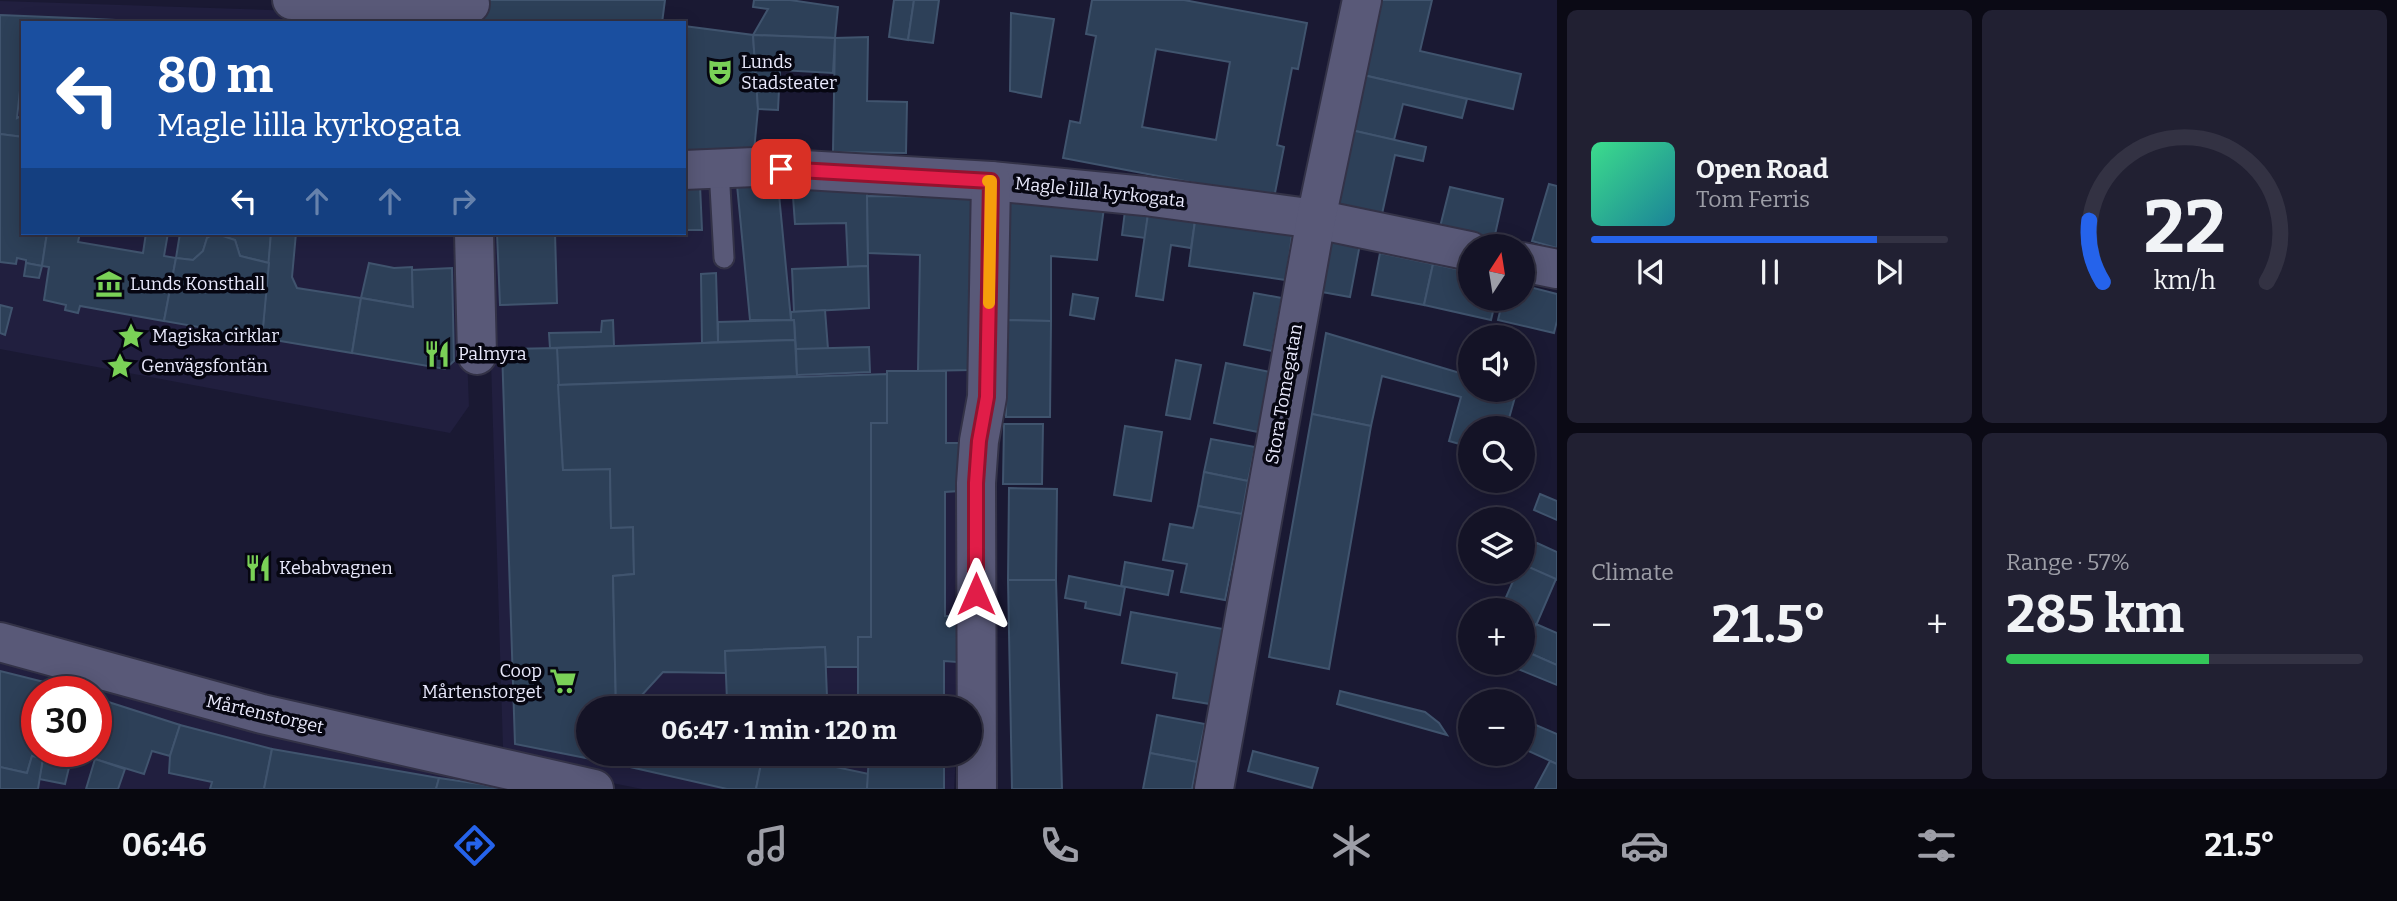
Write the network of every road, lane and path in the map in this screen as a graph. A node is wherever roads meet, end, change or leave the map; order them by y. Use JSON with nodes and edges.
{"nodes":[{"id":1,"x":292,"y":0,"type":"edge"},
{"id":2,"x":1363,"y":0,"type":"edge"},
{"id":3,"x":470,"y":9,"type":"edge"},
{"id":4,"x":702,"y":169,"type":"edge"},
{"id":5,"x":991,"y":181,"type":"junction"},
{"id":6,"x":1316,"y":219,"type":"junction"},
{"id":7,"x":474,"y":235,"type":"edge"},
{"id":8,"x":1458,"y":249,"type":"edge"},
{"id":9,"x":724,"y":258,"type":"dead end"},
{"id":10,"x":1535,"y":265,"type":"edge"},
{"id":11,"x":1557,"y":269,"type":"edge"},
{"id":12,"x":477,"y":355,"type":"dead end"},
{"id":13,"x":0,"y":642,"type":"edge"},
{"id":14,"x":534,"y":783,"type":"edge"},
{"id":15,"x":594,"y":789,"type":"edge"},
{"id":16,"x":978,"y":789,"type":"edge"},
{"id":17,"x":1213,"y":789,"type":"edge"}],
"edges":[{"from":1,"to":3,"type":"street"},
{"from":2,"to":6,"type":"street","name":"Stora Tomegatan"},
{"from":4,"to":5,"type":"street","name":"Magle lilla kyrkogata"},
{"from":4,"to":9,"type":"lane"},
{"from":5,"to":6,"type":"street","name":"Magle lilla kyrkogata"},
{"from":5,"to":16,"type":"street"},
{"from":6,"to":8,"type":"street","name":"Magle lilla kyrkogata"},
{"from":6,"to":17,"type":"street","name":"Stora Tomegatan"},
{"from":7,"to":12,"type":"street"},
{"from":10,"to":11,"type":"street"},
{"from":13,"to":14,"type":"street","name":"Mårtenstorget"},
{"from":14,"to":15,"type":"street","name":"Mårtenstorget"}]}
